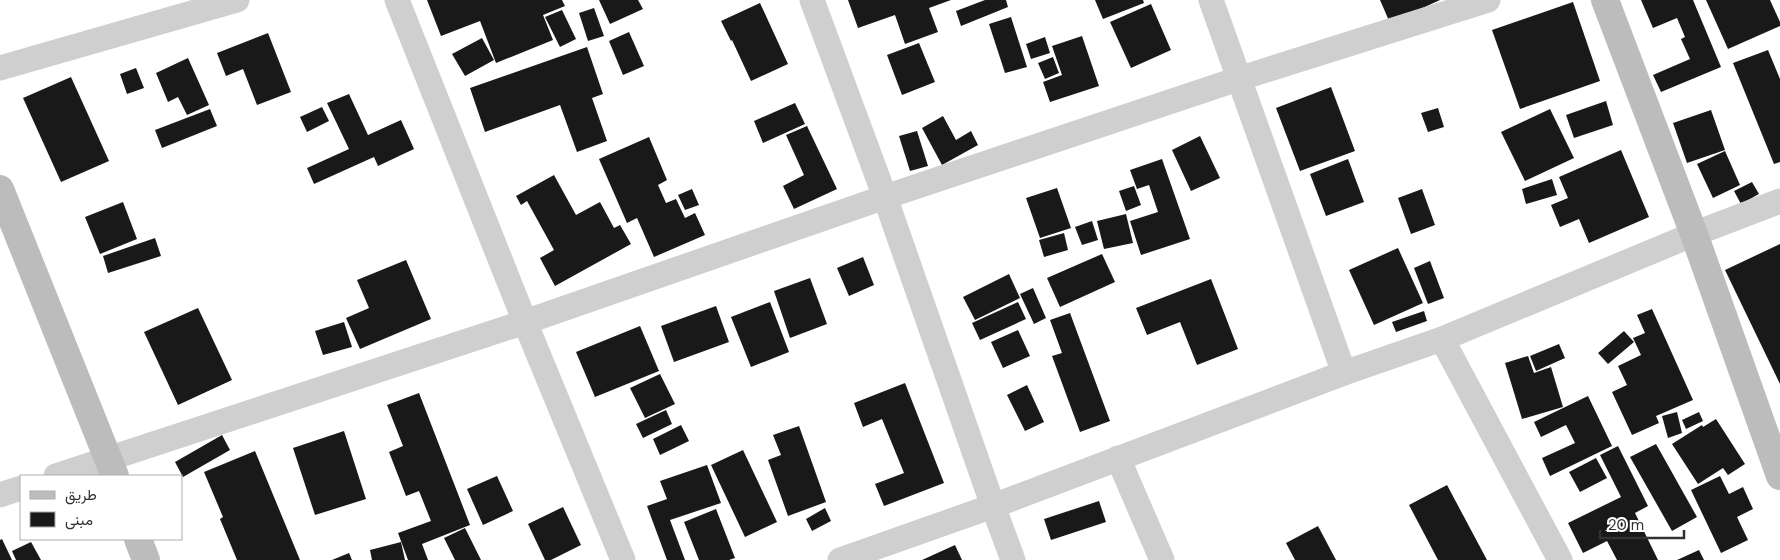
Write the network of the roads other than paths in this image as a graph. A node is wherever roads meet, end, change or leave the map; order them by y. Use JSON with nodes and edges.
{"nodes":[{"id":1,"x":237,"y":0,"type":"edge"},
{"id":2,"x":398,"y":0,"type":"edge"},
{"id":3,"x":812,"y":0,"type":"edge"},
{"id":4,"x":1211,"y":0,"type":"edge"},
{"id":5,"x":1488,"y":0,"type":"edge"},
{"id":6,"x":1605,"y":0,"type":"edge"},
{"id":7,"x":0,"y":68,"type":"edge"},
{"id":8,"x":1238,"y":79,"type":"junction"},
{"id":9,"x":0,"y":189,"type":"edge"},
{"id":10,"x":885,"y":197,"type":"junction"},
{"id":11,"x":1780,"y":201,"type":"edge"},
{"id":12,"x":1694,"y":234,"type":"junction"},
{"id":13,"x":525,"y":322,"type":"junction"},
{"id":14,"x":1442,"y":339,"type":"junction"},
{"id":15,"x":1344,"y":373,"type":"junction"},
{"id":16,"x":1118,"y":458,"type":"junction"},
{"id":17,"x":112,"y":467,"type":"edge"},
{"id":18,"x":62,"y":475,"type":"edge"},
{"id":19,"x":1780,"y":476,"type":"edge"},
{"id":20,"x":20,"y":488,"type":"edge"},
{"id":21,"x":0,"y":495,"type":"edge"},
{"id":22,"x":993,"y":506,"type":"junction"},
{"id":23,"x":138,"y":540,"type":"edge"},
{"id":24,"x":146,"y":560,"type":"edge"},
{"id":25,"x":623,"y":560,"type":"edge"},
{"id":26,"x":840,"y":560,"type":"edge"},
{"id":27,"x":1013,"y":560,"type":"edge"},
{"id":28,"x":1162,"y":560,"type":"edge"},
{"id":29,"x":1560,"y":560,"type":"edge"}],
"edges":[{"from":1,"to":7,"type":"street"},
{"from":2,"to":13,"type":"street"},
{"from":3,"to":10,"type":"street"},
{"from":4,"to":8,"type":"street"},
{"from":5,"to":8,"type":"street"},
{"from":6,"to":12,"type":"street"},
{"from":8,"to":10,"type":"street"},
{"from":8,"to":15,"type":"street"},
{"from":9,"to":17,"type":"street"},
{"from":10,"to":13,"type":"street"},
{"from":10,"to":22,"type":"street"},
{"from":11,"to":12,"type":"street"},
{"from":12,"to":14,"type":"street"},
{"from":12,"to":19,"type":"street"},
{"from":13,"to":17,"type":"street"},
{"from":13,"to":25,"type":"street"},
{"from":14,"to":15,"type":"street"},
{"from":14,"to":29,"type":"street"},
{"from":15,"to":16,"type":"street"},
{"from":16,"to":22,"type":"street"},
{"from":16,"to":28,"type":"street"},
{"from":17,"to":18,"type":"street"},
{"from":20,"to":21,"type":"street"},
{"from":22,"to":26,"type":"street"},
{"from":22,"to":27,"type":"street"},
{"from":23,"to":24,"type":"street"}]}
